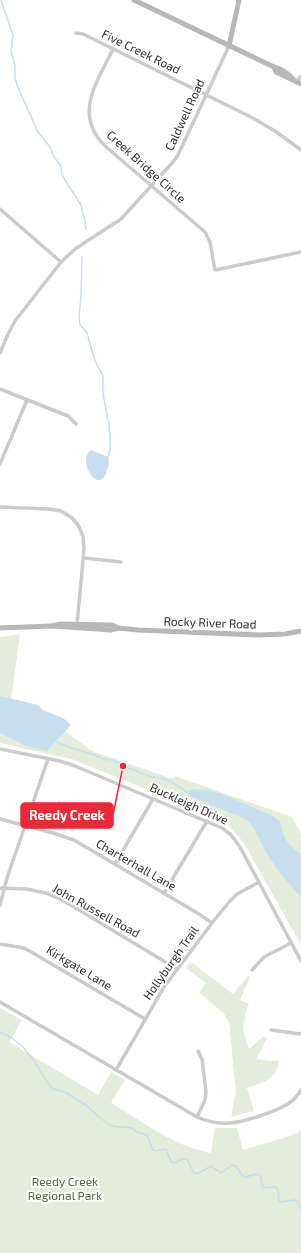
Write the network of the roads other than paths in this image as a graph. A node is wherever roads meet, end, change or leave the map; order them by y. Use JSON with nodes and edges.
{"nodes":[{"id":1,"x":134,"y":0,"type":"edge"},
{"id":2,"x":239,"y":0,"type":"edge"},
{"id":3,"x":76,"y":33,"type":"dead end"},
{"id":4,"x":229,"y":46,"type":"junction"},
{"id":5,"x":113,"y":49,"type":"junction"},
{"id":6,"x":301,"y":76,"type":"edge"},
{"id":7,"x":297,"y":82,"type":"edge"},
{"id":8,"x":206,"y":95,"type":"junction"},
{"id":9,"x":301,"y":150,"type":"edge"},
{"id":10,"x":152,"y":186,"type":"junction"},
{"id":11,"x":0,"y":209,"type":"edge"},
{"id":12,"x":301,"y":252,"type":"edge"},
{"id":13,"x":61,"y":262,"type":"junction"},
{"id":14,"x":0,"y":353,"type":"edge"},
{"id":15,"x":0,"y":389,"type":"edge"},
{"id":16,"x":27,"y":400,"type":"junction"},
{"id":17,"x":76,"y":424,"type":"dead end"},
{"id":18,"x":0,"y":464,"type":"edge"},
{"id":19,"x":0,"y":507,"type":"edge"},
{"id":20,"x":84,"y":558,"type":"junction"},
{"id":21,"x":121,"y":562,"type":"dead end"},
{"id":22,"x":77,"y":625,"type":"junction"},
{"id":23,"x":52,"y":626,"type":"junction"},
{"id":24,"x":0,"y":628,"type":"edge"},
{"id":25,"x":118,"y":628,"type":"junction"},
{"id":26,"x":301,"y":631,"type":"edge"},
{"id":27,"x":0,"y":749,"type":"edge"},
{"id":28,"x":48,"y":758,"type":"junction"},
{"id":29,"x":153,"y":799,"type":"junction"},
{"id":30,"x":0,"y":819,"type":"edge"},
{"id":31,"x":207,"y":821,"type":"junction"},
{"id":32,"x":25,"y":826,"type":"junction"},
{"id":33,"x":115,"y":864,"type":"junction"},
{"id":34,"x":259,"y":882,"type":"junction"},
{"id":35,"x":0,"y":888,"type":"edge"},
{"id":36,"x":5,"y":889,"type":"junction"},
{"id":37,"x":164,"y":893,"type":"junction"},
{"id":38,"x":0,"y":905,"type":"edge"},
{"id":39,"x":212,"y":923,"type":"junction"},
{"id":40,"x":291,"y":943,"type":"junction"},
{"id":41,"x":0,"y":944,"type":"edge"},
{"id":42,"x":301,"y":962,"type":"edge"},
{"id":43,"x":177,"y":970,"type":"junction"},
{"id":44,"x":252,"y":970,"type":"dead end"},
{"id":45,"x":0,"y":1002,"type":"edge"},
{"id":46,"x":145,"y":1019,"type":"junction"},
{"id":47,"x":271,"y":1030,"type":"dead end"},
{"id":48,"x":301,"y":1034,"type":"edge"},
{"id":49,"x":198,"y":1051,"type":"dead end"},
{"id":50,"x":116,"y":1070,"type":"junction"},
{"id":51,"x":301,"y":1090,"type":"edge"},
{"id":52,"x":197,"y":1118,"type":"junction"}],
"edges":[{"from":1,"to":4,"type":"street"},
{"from":2,"to":4,"type":"street","name":"Caldwell Road"},
{"from":3,"to":5,"type":"street","name":"Five Creek Road"},
{"from":4,"to":7,"type":"street"},
{"from":4,"to":8,"type":"street","name":"Caldwell Road"},
{"from":5,"to":8,"type":"street","name":"Five Creek Road"},
{"from":5,"to":10,"type":"street","name":"Creek Bridge Circle"},
{"from":6,"to":7,"type":"street"},
{"from":8,"to":9,"type":"street","name":"Five Creek Road"},
{"from":8,"to":10,"type":"street","name":"Caldwell Road"},
{"from":10,"to":12,"type":"street","name":"Creek Bridge Circle"},
{"from":10,"to":13,"type":"street","name":"Caldwell Road"},
{"from":11,"to":13,"type":"street"},
{"from":13,"to":14,"type":"street","name":"Caldwell Road"},
{"from":15,"to":16,"type":"street"},
{"from":16,"to":17,"type":"street"},
{"from":16,"to":18,"type":"street"},
{"from":19,"to":20,"type":"street"},
{"from":20,"to":21,"type":"street"},
{"from":20,"to":22,"type":"street"},
{"from":22,"to":23,"type":"street","name":"Rocky River Road"},
{"from":22,"to":25,"type":"street","name":"Rocky River Road"},
{"from":23,"to":24,"type":"street","name":"Rocky River Road"},
{"from":23,"to":25,"type":"street","name":"Rocky River Road"},
{"from":25,"to":26,"type":"street","name":"Rocky River Road"},
{"from":27,"to":28,"type":"street","name":"Buckleigh Drive"},
{"from":28,"to":29,"type":"street","name":"Buckleigh Drive"},
{"from":28,"to":32,"type":"street"},
{"from":29,"to":31,"type":"street","name":"Buckleigh Drive"},
{"from":29,"to":33,"type":"street"},
{"from":30,"to":32,"type":"street","name":"Charterhall Lane"},
{"from":31,"to":34,"type":"street","name":"Buckleigh Drive"},
{"from":31,"to":37,"type":"street"},
{"from":32,"to":33,"type":"street","name":"Charterhall Lane"},
{"from":32,"to":36,"type":"street"},
{"from":33,"to":37,"type":"street","name":"Charterhall Lane"},
{"from":34,"to":39,"type":"street","name":"Hollyburgh Trail"},
{"from":34,"to":40,"type":"street","name":"Buckleigh Drive"},
{"from":35,"to":36,"type":"street","name":"John Russell Road"},
{"from":36,"to":38,"type":"street"},
{"from":36,"to":43,"type":"street","name":"John Russell Road"},
{"from":37,"to":39,"type":"street","name":"Charterhall Lane"},
{"from":39,"to":43,"type":"street","name":"Hollyburgh Trail"},
{"from":40,"to":42,"type":"street","name":"Buckleigh Drive"},
{"from":40,"to":44,"type":"street"},
{"from":41,"to":46,"type":"street","name":"Kirkgate Lane"},
{"from":43,"to":46,"type":"street","name":"Hollyburgh Trail"},
{"from":45,"to":50,"type":"street"},
{"from":46,"to":50,"type":"street","name":"Hollyburgh Trail"},
{"from":47,"to":48,"type":"street"},
{"from":49,"to":52,"type":"street"},
{"from":50,"to":52,"type":"street"},
{"from":51,"to":52,"type":"street"}]}
